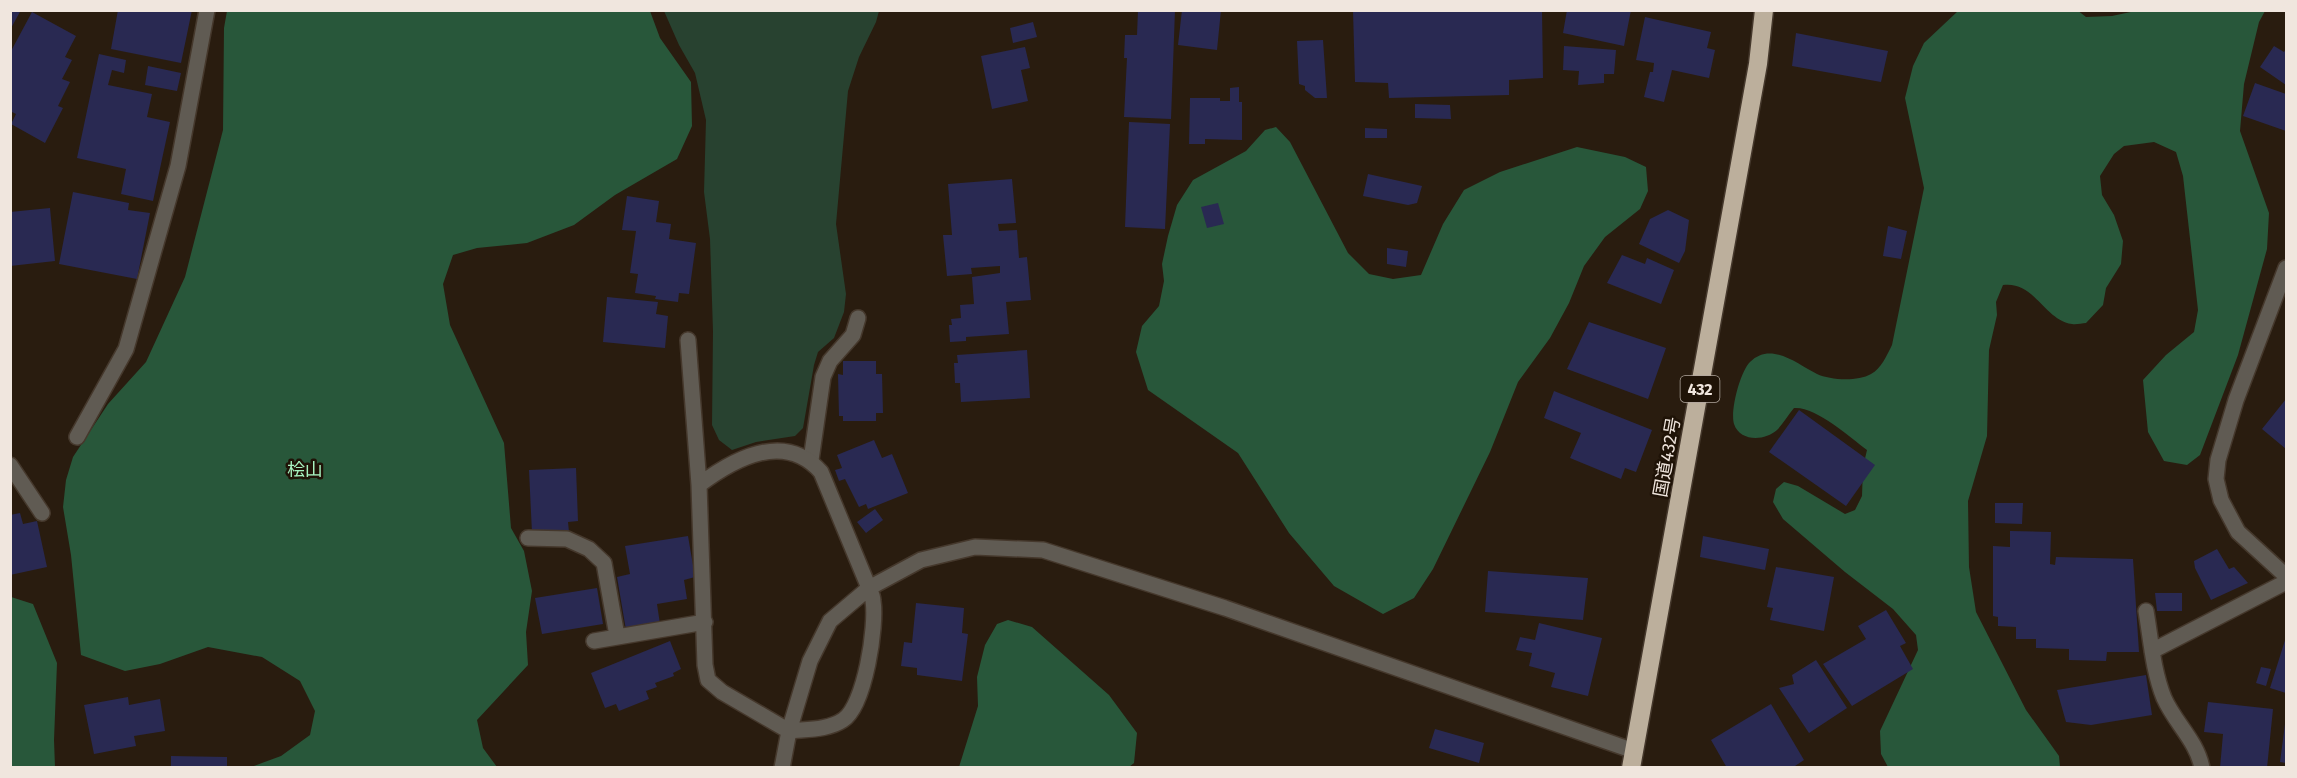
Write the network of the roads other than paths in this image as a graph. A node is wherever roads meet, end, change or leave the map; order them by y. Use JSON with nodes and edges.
{"nodes":[{"id":1,"x":207,"y":10,"type":"edge"},
{"id":2,"x":1764,"y":10,"type":"edge"},
{"id":3,"x":2286,"y":268,"type":"edge"},
{"id":4,"x":858,"y":318,"type":"dead end"},
{"id":5,"x":688,"y":340,"type":"dead end"},
{"id":6,"x":77,"y":437,"type":"dead end"},
{"id":7,"x":811,"y":460,"type":"junction"},
{"id":8,"x":10,"y":465,"type":"edge"},
{"id":9,"x":699,"y":485,"type":"junction"},
{"id":10,"x":42,"y":513,"type":"dead end"},
{"id":11,"x":528,"y":538,"type":"dead end"},
{"id":12,"x":2286,"y":576,"type":"edge"},
{"id":13,"x":2286,"y":582,"type":"edge"},
{"id":14,"x":869,"y":588,"type":"junction"},
{"id":15,"x":2146,"y":611,"type":"dead end"},
{"id":16,"x":705,"y":622,"type":"junction"},
{"id":17,"x":617,"y":636,"type":"junction"},
{"id":18,"x":594,"y":640,"type":"dead end"},
{"id":19,"x":2152,"y":651,"type":"junction"},
{"id":20,"x":789,"y":731,"type":"junction"},
{"id":21,"x":1633,"y":759,"type":"edge"},
{"id":22,"x":782,"y":768,"type":"edge"},
{"id":23,"x":2202,"y":768,"type":"edge"}],
"edges":[{"from":1,"to":6,"type":"street"},
{"from":2,"to":21,"type":"highway","name":"国道432号","number":"432"},
{"from":3,"to":12,"type":"street"},
{"from":4,"to":7,"type":"street"},
{"from":5,"to":9,"type":"street"},
{"from":7,"to":9,"type":"street"},
{"from":7,"to":14,"type":"street"},
{"from":8,"to":10,"type":"street"},
{"from":9,"to":16,"type":"street"},
{"from":11,"to":17,"type":"street"},
{"from":13,"to":19,"type":"street"},
{"from":14,"to":20,"type":"street"},
{"from":14,"to":20,"type":"street"},
{"from":14,"to":21,"type":"street"},
{"from":15,"to":19,"type":"street"},
{"from":16,"to":17,"type":"street"},
{"from":16,"to":20,"type":"street"},
{"from":17,"to":18,"type":"street"},
{"from":19,"to":23,"type":"street"},
{"from":20,"to":22,"type":"street"}]}
